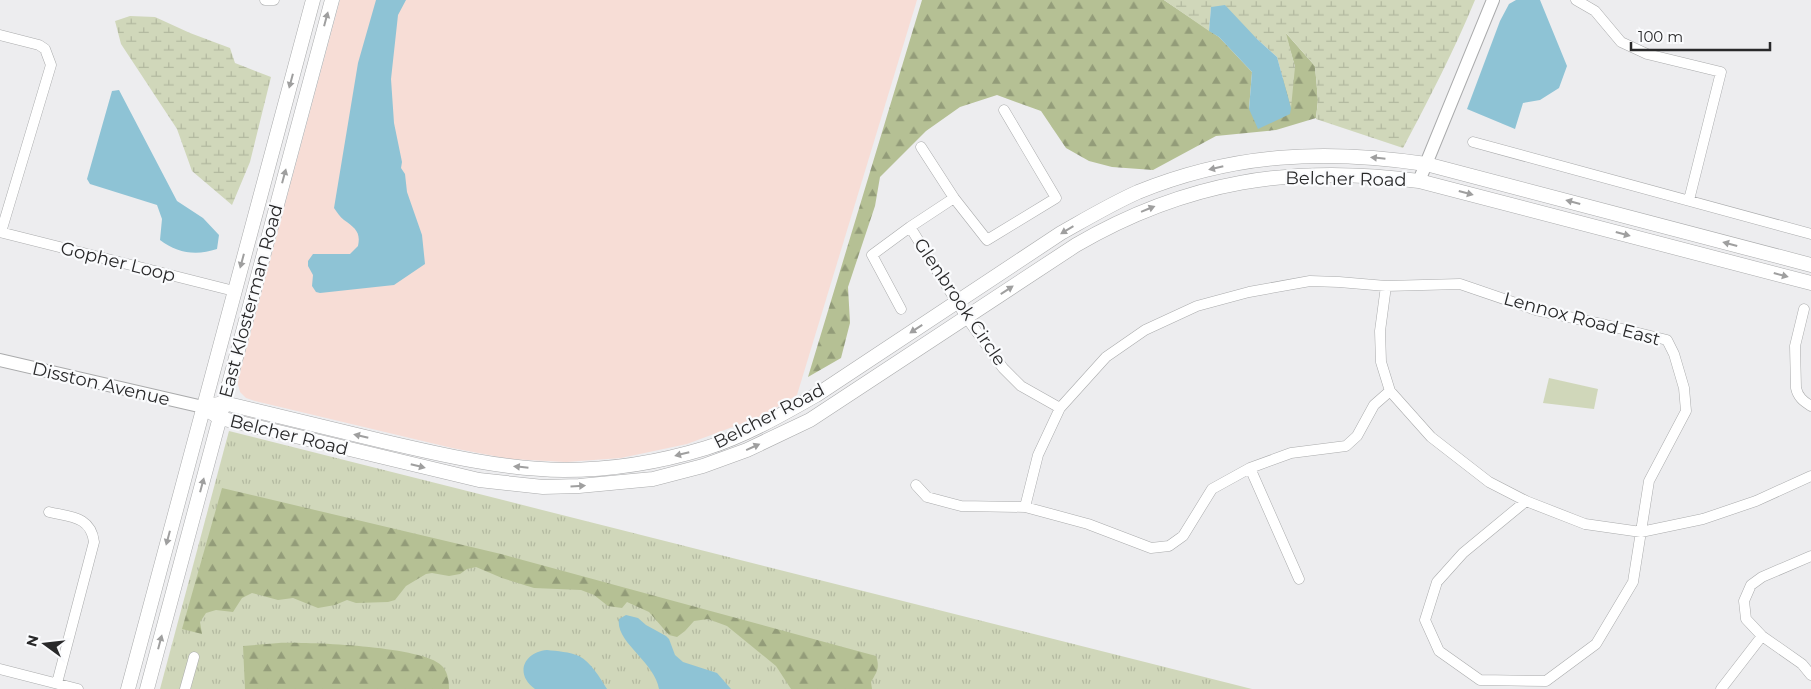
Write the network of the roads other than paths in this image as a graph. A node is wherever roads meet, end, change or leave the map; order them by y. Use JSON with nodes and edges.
{"nodes":[{"id":1,"x":265,"y":0,"type":"edge"},
{"id":2,"x":274,"y":0,"type":"edge"},
{"id":3,"x":313,"y":0,"type":"edge"},
{"id":4,"x":332,"y":0,"type":"edge"},
{"id":5,"x":1493,"y":0,"type":"edge"},
{"id":6,"x":1576,"y":0,"type":"edge"},
{"id":7,"x":0,"y":35,"type":"edge"},
{"id":8,"x":1004,"y":110,"type":"dead end"},
{"id":9,"x":1473,"y":142,"type":"dead end"},
{"id":10,"x":921,"y":147,"type":"dead end"},
{"id":11,"x":1426,"y":164,"type":"junction"},
{"id":12,"x":1419,"y":180,"type":"junction"},
{"id":13,"x":954,"y":198,"type":"junction"},
{"id":14,"x":1689,"y":200,"type":"junction"},
{"id":15,"x":910,"y":227,"type":"junction"},
{"id":16,"x":1,"y":232,"type":"edge"},
{"id":17,"x":1811,"y":234,"type":"edge"},
{"id":18,"x":1811,"y":265,"type":"edge"},
{"id":19,"x":1811,"y":283,"type":"edge"},
{"id":20,"x":1386,"y":286,"type":"junction"},
{"id":21,"x":234,"y":291,"type":"junction"},
{"id":22,"x":957,"y":302,"type":"junction"},
{"id":23,"x":901,"y":308,"type":"dead end"},
{"id":24,"x":1804,"y":308,"type":"dead end"},
{"id":25,"x":966,"y":317,"type":"junction"},
{"id":26,"x":0,"y":360,"type":"edge"},
{"id":27,"x":1390,"y":391,"type":"junction"},
{"id":28,"x":224,"y":403,"type":"junction"},
{"id":29,"x":1811,"y":406,"type":"edge"},
{"id":30,"x":203,"y":407,"type":"junction"},
{"id":31,"x":1060,"y":408,"type":"junction"},
{"id":32,"x":220,"y":418,"type":"junction"},
{"id":33,"x":1250,"y":468,"type":"junction"},
{"id":34,"x":1811,"y":476,"type":"edge"},
{"id":35,"x":916,"y":485,"type":"dead end"},
{"id":36,"x":1526,"y":501,"type":"junction"},
{"id":37,"x":1025,"y":507,"type":"junction"},
{"id":38,"x":49,"y":512,"type":"dead end"},
{"id":39,"x":1641,"y":532,"type":"junction"},
{"id":40,"x":1811,"y":556,"type":"edge"},
{"id":41,"x":1299,"y":579,"type":"dead end"},
{"id":42,"x":1762,"y":636,"type":"junction"},
{"id":43,"x":194,"y":657,"type":"dead end"},
{"id":44,"x":0,"y":669,"type":"edge"},
{"id":45,"x":1811,"y":675,"type":"edge"},
{"id":46,"x":57,"y":683,"type":"junction"},
{"id":47,"x":78,"y":689,"type":"edge"},
{"id":48,"x":128,"y":689,"type":"edge"},
{"id":49,"x":147,"y":689,"type":"edge"},
{"id":50,"x":185,"y":689,"type":"edge"},
{"id":51,"x":1721,"y":689,"type":"edge"}],
"edges":[{"from":1,"to":2,"type":"street"},
{"from":3,"to":21,"type":"main road","name":"East Klosterman Road","one_way":true},
{"from":28,"to":4,"type":"main road","name":"East Klosterman Road","one_way":true},
{"from":5,"to":11,"type":"street"},
{"from":6,"to":14,"type":"street"},
{"from":7,"to":16,"type":"street","name":"Gopher Loop"},
{"from":8,"to":13,"type":"street"},
{"from":9,"to":14,"type":"street"},
{"from":10,"to":13,"type":"street"},
{"from":11,"to":12,"type":"street"},
{"from":18,"to":11,"type":"main road","name":"Belcher Road","one_way":true},
{"from":11,"to":22,"type":"main road","name":"Belcher Road","one_way":true},
{"from":12,"to":19,"type":"main road","name":"Belcher Road","one_way":true},
{"from":25,"to":12,"type":"main road","name":"Belcher Road","one_way":true},
{"from":13,"to":15,"type":"street"},
{"from":14,"to":17,"type":"street"},
{"from":15,"to":22,"type":"street","name":"Glenbrook Circle"},
{"from":15,"to":23,"type":"street"},
{"from":16,"to":21,"type":"street","name":"Gopher Loop"},
{"from":20,"to":27,"type":"street"},
{"from":20,"to":31,"type":"street"},
{"from":20,"to":39,"type":"street","name":"Lennox Road East"},
{"from":21,"to":30,"type":"main road","name":"East Klosterman Road"},
{"from":22,"to":25,"type":"street","name":"Glenbrook Circle"},
{"from":22,"to":28,"type":"main road","name":"Belcher Road","one_way":true},
{"from":24,"to":29,"type":"street"},
{"from":25,"to":31,"type":"street","name":"Glenbrook Circle"},
{"from":32,"to":25,"type":"main road","name":"Belcher Road","one_way":true},
{"from":26,"to":30,"type":"street","name":"Disston Avenue"},
{"from":27,"to":33,"type":"street"},
{"from":27,"to":36,"type":"street"},
{"from":28,"to":30,"type":"main road","name":"Belcher Road"},
{"from":28,"to":32,"type":"main road","name":"East Klosterman Road"},
{"from":30,"to":32,"type":"main road","name":"Belcher Road"},
{"from":30,"to":48,"type":"main road","name":"East Klosterman Road","one_way":true},
{"from":31,"to":37,"type":"street"},
{"from":49,"to":32,"type":"main road","name":"East Klosterman Road","one_way":true},
{"from":33,"to":37,"type":"street"},
{"from":33,"to":41,"type":"street"},
{"from":34,"to":39,"type":"street"},
{"from":35,"to":37,"type":"street"},
{"from":36,"to":39,"type":"street"},
{"from":36,"to":39,"type":"street"},
{"from":38,"to":46,"type":"street"},
{"from":40,"to":42,"type":"street"},
{"from":42,"to":45,"type":"street"},
{"from":42,"to":51,"type":"street"},
{"from":43,"to":50,"type":"street"},
{"from":44,"to":46,"type":"street"},
{"from":46,"to":47,"type":"street"}]}
